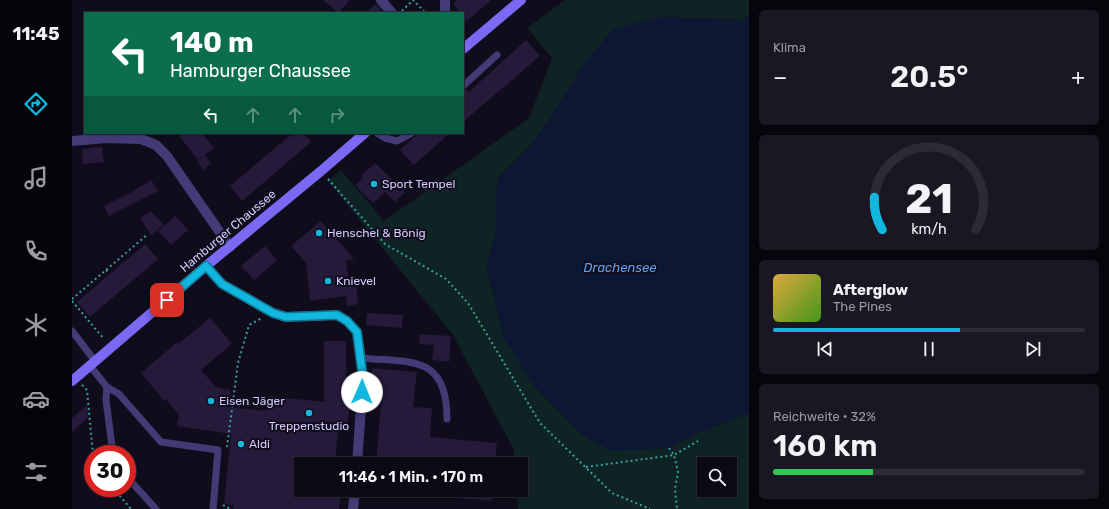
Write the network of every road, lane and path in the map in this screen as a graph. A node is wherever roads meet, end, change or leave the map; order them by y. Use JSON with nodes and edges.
{"nodes":[{"id":1,"x":381,"y":0,"type":"edge"},
{"id":2,"x":445,"y":0,"type":"edge"},
{"id":3,"x":520,"y":0,"type":"edge"},
{"id":4,"x":424,"y":11,"type":"dead end"},
{"id":5,"x":391,"y":12,"type":"edge"},
{"id":6,"x":400,"y":12,"type":"edge"},
{"id":7,"x":445,"y":12,"type":"edge"},
{"id":8,"x":464,"y":48,"type":"edge"},
{"id":9,"x":497,"y":55,"type":"dead end"},
{"id":10,"x":464,"y":85,"type":"edge"},
{"id":11,"x":364,"y":134,"type":"edge"},
{"id":12,"x":379,"y":134,"type":"edge"},
{"id":13,"x":410,"y":134,"type":"edge"},
{"id":14,"x":72,"y":140,"type":"edge"},
{"id":15,"x":321,"y":171,"type":"junction"},
{"id":16,"x":147,"y":235,"type":"dead end"},
{"id":17,"x":230,"y":246,"type":"junction"},
{"id":18,"x":129,"y":250,"type":"junction"},
{"id":19,"x":132,"y":253,"type":"dead end"},
{"id":20,"x":206,"y":266,"type":"junction"},
{"id":21,"x":106,"y":270,"type":"junction"},
{"id":22,"x":109,"y":273,"type":"dead end"},
{"id":23,"x":83,"y":290,"type":"junction"},
{"id":24,"x":86,"y":292,"type":"dead end"},
{"id":25,"x":72,"y":300,"type":"edge"},
{"id":26,"x":268,"y":310,"type":"junction"},
{"id":27,"x":72,"y":331,"type":"edge"},
{"id":28,"x":112,"y":347,"type":"junction"},
{"id":29,"x":360,"y":358,"type":"junction"},
{"id":30,"x":93,"y":364,"type":"junction"},
{"id":31,"x":74,"y":380,"type":"edge"},
{"id":32,"x":107,"y":387,"type":"junction"},
{"id":33,"x":447,"y":419,"type":"dead end"},
{"id":34,"x":698,"y":441,"type":"dead end"},
{"id":35,"x":92,"y":445,"type":"edge"},
{"id":36,"x":112,"y":445,"type":"edge"},
{"id":37,"x":669,"y":448,"type":"dead end"},
{"id":38,"x":226,"y":454,"type":"dead end"},
{"id":39,"x":674,"y":455,"type":"junction"},
{"id":40,"x":357,"y":457,"type":"edge"},
{"id":41,"x":586,"y":467,"type":"junction"},
{"id":42,"x":136,"y":487,"type":"edge"},
{"id":43,"x":121,"y":497,"type":"edge"},
{"id":44,"x":355,"y":497,"type":"edge"},
{"id":45,"x":223,"y":498,"type":"dead end"},
{"id":46,"x":131,"y":509,"type":"edge"},
{"id":47,"x":156,"y":509,"type":"edge"},
{"id":48,"x":213,"y":509,"type":"edge"},
{"id":49,"x":230,"y":509,"type":"edge"},
{"id":50,"x":354,"y":509,"type":"edge"},
{"id":51,"x":650,"y":509,"type":"edge"},
{"id":52,"x":678,"y":509,"type":"edge"}],
"edges":[{"from":1,"to":5,"type":"street"},
{"from":2,"to":7,"type":"street"},
{"from":3,"to":8,"type":"main road"},
{"from":4,"to":6,"type":"path"},
{"from":9,"to":10,"type":"lane"},
{"from":11,"to":15,"type":"main road","name":"Hamburger Chaussee"},
{"from":12,"to":13,"type":"lane"},
{"from":14,"to":17,"type":"street"},
{"from":15,"to":17,"type":"main road","name":"Hamburger Chaussee"},
{"from":15,"to":41,"type":"path"},
{"from":16,"to":18,"type":"path"},
{"from":17,"to":20,"type":"main road","name":"Hamburger Chaussee"},
{"from":18,"to":19,"type":"path"},
{"from":18,"to":21,"type":"path"},
{"from":20,"to":26,"type":"street"},
{"from":20,"to":28,"type":"main road","name":"Hamburger Chaussee"},
{"from":21,"to":22,"type":"path"},
{"from":21,"to":23,"type":"path"},
{"from":23,"to":24,"type":"path"},
{"from":23,"to":25,"type":"path"},
{"from":25,"to":28,"type":"path"},
{"from":26,"to":29,"type":"street"},
{"from":26,"to":38,"type":"path"},
{"from":27,"to":30,"type":"lane"},
{"from":28,"to":30,"type":"main road","name":"Hamburger Chaussee"},
{"from":29,"to":33,"type":"lane"},
{"from":29,"to":40,"type":"street"},
{"from":30,"to":31,"type":"main road","name":"Hamburger Chaussee"},
{"from":30,"to":32,"type":"lane"},
{"from":31,"to":35,"type":"path"},
{"from":32,"to":36,"type":"lane"},
{"from":32,"to":48,"type":"lane"},
{"from":34,"to":39,"type":"path"},
{"from":37,"to":39,"type":"path"},
{"from":39,"to":41,"type":"path"},
{"from":39,"to":52,"type":"path"},
{"from":41,"to":51,"type":"path"},
{"from":42,"to":47,"type":"lane"},
{"from":43,"to":46,"type":"path"},
{"from":44,"to":50,"type":"street"},
{"from":45,"to":49,"type":"path"}]}
